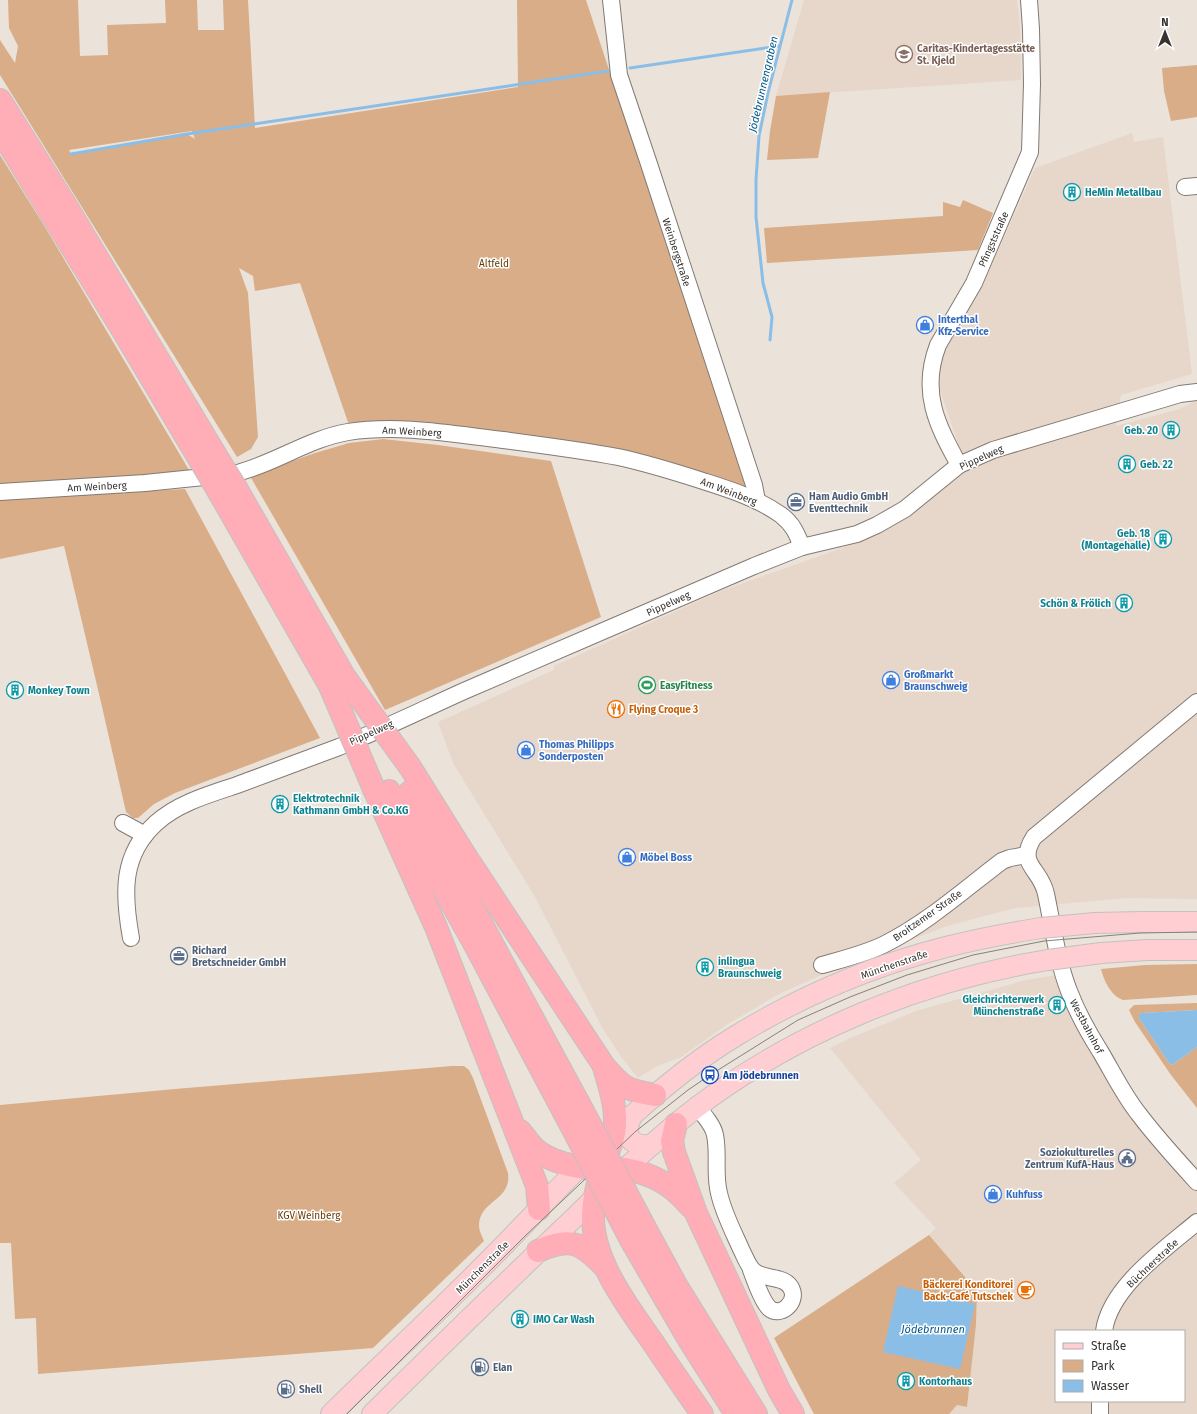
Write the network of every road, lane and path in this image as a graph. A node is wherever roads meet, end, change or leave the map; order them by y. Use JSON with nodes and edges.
{"nodes":[{"id":1,"x":612,"y":0,"type":"edge"},
{"id":2,"x":1029,"y":0,"type":"edge"},
{"id":3,"x":0,"y":100,"type":"edge"},
{"id":4,"x":0,"y":130,"type":"edge"},
{"id":5,"x":1197,"y":392,"type":"edge"},
{"id":6,"x":208,"y":457,"type":"junction"},
{"id":7,"x":960,"y":465,"type":"junction"},
{"id":8,"x":0,"y":492,"type":"edge"},
{"id":9,"x":757,"y":500,"type":"junction"},
{"id":10,"x":802,"y":548,"type":"junction"},
{"id":11,"x":337,"y":681,"type":"junction"},
{"id":12,"x":1197,"y":702,"type":"edge"},
{"id":13,"x":392,"y":777,"type":"junction"},
{"id":14,"x":123,"y":823,"type":"dead end"},
{"id":15,"x":145,"y":835,"type":"junction"},
{"id":16,"x":1027,"y":851,"type":"junction"},
{"id":17,"x":1197,"y":922,"type":"edge"},
{"id":18,"x":132,"y":938,"type":"dead end"},
{"id":19,"x":1197,"y":950,"type":"edge"},
{"id":20,"x":822,"y":966,"type":"dead end"},
{"id":21,"x":604,"y":1066,"type":"junction"},
{"id":22,"x":655,"y":1095,"type":"junction"},
{"id":23,"x":697,"y":1107,"type":"junction"},
{"id":24,"x":631,"y":1117,"type":"junction"},
{"id":25,"x":513,"y":1122,"type":"junction"},
{"id":26,"x":676,"y":1124,"type":"junction"},
{"id":27,"x":614,"y":1132,"type":"junction"},
{"id":28,"x":652,"y":1145,"type":"junction"},
{"id":29,"x":580,"y":1167,"type":"junction"},
{"id":30,"x":602,"y":1169,"type":"junction"},
{"id":31,"x":624,"y":1169,"type":"junction"},
{"id":32,"x":1197,"y":1182,"type":"edge"},
{"id":33,"x":595,"y":1198,"type":"junction"},
{"id":34,"x":539,"y":1209,"type":"junction"},
{"id":35,"x":696,"y":1213,"type":"junction"},
{"id":36,"x":1197,"y":1222,"type":"edge"},
{"id":37,"x":638,"y":1234,"type":"junction"},
{"id":38,"x":538,"y":1251,"type":"junction"},
{"id":39,"x":605,"y":1268,"type":"junction"},
{"id":40,"x":751,"y":1270,"type":"dead end"},
{"id":41,"x":1104,"y":1330,"type":"edge"},
{"id":42,"x":1100,"y":1402,"type":"edge"},
{"id":43,"x":331,"y":1414,"type":"edge"},
{"id":44,"x":372,"y":1414,"type":"edge"},
{"id":45,"x":702,"y":1414,"type":"edge"},
{"id":46,"x":736,"y":1414,"type":"edge"},
{"id":47,"x":756,"y":1414,"type":"edge"},
{"id":48,"x":793,"y":1414,"type":"edge"},
{"id":49,"x":1100,"y":1414,"type":"edge"}],
"edges":[{"from":1,"to":9,"type":"street","name":"Weinbergstraße"},
{"from":2,"to":7,"type":"street","name":"Pfingststraße"},
{"from":3,"to":6,"type":"highway"},
{"from":4,"to":6,"type":"highway"},
{"from":5,"to":7,"type":"street","name":"Pippelweg"},
{"from":6,"to":11,"type":"highway","bridge":true},
{"from":7,"to":10,"type":"street","name":"Pippelweg"},
{"from":8,"to":9,"type":"street","name":"Am Weinberg"},
{"from":9,"to":10,"type":"street","name":"Am Weinberg"},
{"from":10,"to":15,"type":"street","name":"Pippelweg"},
{"from":11,"to":13,"type":"highway","bridge":true},
{"from":11,"to":13,"type":"highway","bridge":true},
{"from":12,"to":16,"type":"street"},
{"from":13,"to":21,"type":"highway"},
{"from":13,"to":25,"type":"highway"},
{"from":13,"to":37,"type":"highway","bridge":true},
{"from":14,"to":15,"type":"street"},
{"from":15,"to":18,"type":"street","name":"Pippelweg"},
{"from":16,"to":20,"type":"street","name":"Broitzemer Straße"},
{"from":16,"to":32,"type":"street","name":"Westbahnhof"},
{"from":17,"to":22,"type":"main road","name":"Münchenstraße","bridge":true},
{"from":19,"to":23,"type":"main road","bridge":true},
{"from":21,"to":22,"type":"highway"},
{"from":21,"to":27,"type":"highway"},
{"from":22,"to":24,"type":"main road","name":"Münchenstraße"},
{"from":23,"to":26,"type":"main road"},
{"from":23,"to":40,"type":"street"},
{"from":24,"to":27,"type":"main road","name":"Münchenstraße"},
{"from":24,"to":28,"type":"main road"},
{"from":25,"to":29,"type":"highway"},
{"from":25,"to":34,"type":"highway"},
{"from":26,"to":28,"type":"main road"},
{"from":26,"to":35,"type":"highway"},
{"from":27,"to":29,"type":"main road","name":"Münchenstraße"},
{"from":27,"to":30,"type":"highway"},
{"from":28,"to":31,"type":"main road"},
{"from":29,"to":30,"type":"highway"},
{"from":29,"to":34,"type":"main road","name":"Münchenstraße"},
{"from":30,"to":31,"type":"highway"},
{"from":30,"to":33,"type":"highway"},
{"from":31,"to":33,"type":"main road"},
{"from":31,"to":35,"type":"highway"},
{"from":33,"to":38,"type":"main road"},
{"from":33,"to":39,"type":"highway"},
{"from":34,"to":43,"type":"main road","name":"Münchenstraße"},
{"from":35,"to":48,"type":"highway"},
{"from":36,"to":41,"type":"street","name":"Büchnerstraße"},
{"from":37,"to":46,"type":"highway"},
{"from":37,"to":47,"type":"highway"},
{"from":38,"to":39,"type":"highway"},
{"from":38,"to":44,"type":"main road"},
{"from":39,"to":45,"type":"highway"},
{"from":42,"to":49,"type":"street"}]}
